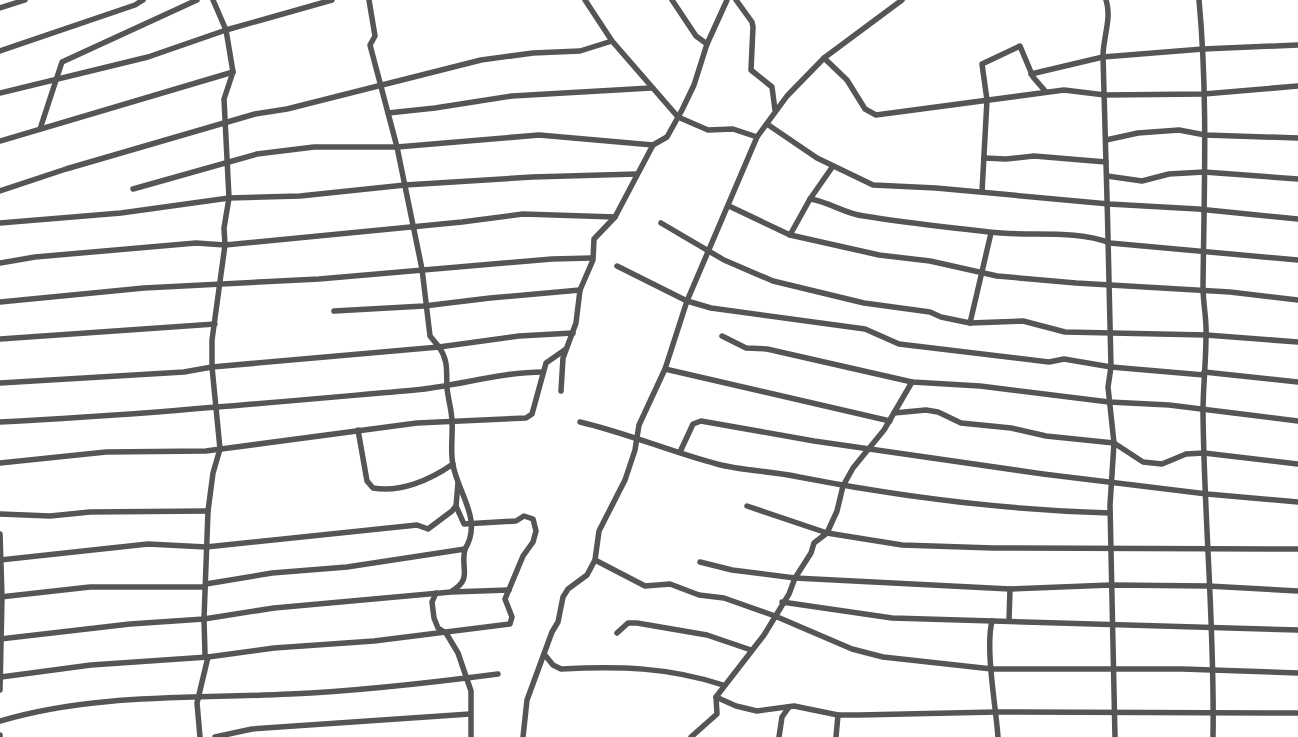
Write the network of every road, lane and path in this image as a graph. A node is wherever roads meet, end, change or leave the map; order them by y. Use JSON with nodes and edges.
{"nodes":[{"id":1,"x":25,"y":0,"type":"edge"},
{"id":2,"x":143,"y":0,"type":"edge"},
{"id":3,"x":197,"y":0,"type":"edge"},
{"id":4,"x":213,"y":0,"type":"edge"},
{"id":5,"x":332,"y":0,"type":"edge"},
{"id":6,"x":369,"y":0,"type":"edge"},
{"id":7,"x":585,"y":0,"type":"edge"},
{"id":8,"x":672,"y":0,"type":"edge"},
{"id":9,"x":727,"y":0,"type":"edge"},
{"id":10,"x":736,"y":0,"type":"edge"},
{"id":11,"x":902,"y":0,"type":"edge"},
{"id":12,"x":1106,"y":0,"type":"edge"},
{"id":13,"x":1200,"y":0,"type":"edge"},
{"id":14,"x":0,"y":8,"type":"edge"},
{"id":15,"x":226,"y":30,"type":"junction"},
{"id":16,"x":612,"y":42,"type":"junction"},
{"id":17,"x":707,"y":44,"type":"junction"},
{"id":18,"x":1298,"y":45,"type":"edge"},
{"id":19,"x":1203,"y":49,"type":"junction"},
{"id":20,"x":0,"y":51,"type":"edge"},
{"id":21,"x":1103,"y":57,"type":"junction"},
{"id":22,"x":824,"y":58,"type":"junction"},
{"id":23,"x":233,"y":72,"type":"junction"},
{"id":24,"x":1031,"y":74,"type":"junction"},
{"id":25,"x":54,"y":82,"type":"junction"},
{"id":26,"x":1298,"y":86,"type":"edge"},
{"id":27,"x":381,"y":87,"type":"junction"},
{"id":28,"x":651,"y":88,"type":"junction"},
{"id":29,"x":1046,"y":92,"type":"junction"},
{"id":30,"x":0,"y":94,"type":"edge"},
{"id":31,"x":1204,"y":94,"type":"junction"},
{"id":32,"x":1105,"y":95,"type":"junction"},
{"id":33,"x":987,"y":100,"type":"junction"},
{"id":34,"x":776,"y":110,"type":"junction"},
{"id":35,"x":388,"y":113,"type":"junction"},
{"id":36,"x":678,"y":118,"type":"junction"},
{"id":37,"x":227,"y":124,"type":"junction"},
{"id":38,"x":768,"y":124,"type":"junction"},
{"id":39,"x":40,"y":129,"type":"junction"},
{"id":40,"x":1205,"y":135,"type":"junction"},
{"id":41,"x":757,"y":137,"type":"junction"},
{"id":42,"x":1298,"y":138,"type":"edge"},
{"id":43,"x":1106,"y":140,"type":"junction"},
{"id":44,"x":0,"y":141,"type":"edge"},
{"id":45,"x":653,"y":145,"type":"junction"},
{"id":46,"x":397,"y":147,"type":"junction"},
{"id":47,"x":984,"y":158,"type":"junction"},
{"id":48,"x":1106,"y":162,"type":"junction"},
{"id":49,"x":228,"y":163,"type":"junction"},
{"id":50,"x":833,"y":166,"type":"junction"},
{"id":51,"x":1204,"y":172,"type":"junction"},
{"id":52,"x":637,"y":174,"type":"junction"},
{"id":53,"x":1107,"y":176,"type":"junction"},
{"id":54,"x":1298,"y":179,"type":"edge"},
{"id":55,"x":405,"y":185,"type":"junction"},
{"id":56,"x":133,"y":189,"type":"dead end"},
{"id":57,"x":0,"y":190,"type":"edge"},
{"id":58,"x":982,"y":192,"type":"junction"},
{"id":59,"x":229,"y":198,"type":"junction"},
{"id":60,"x":810,"y":199,"type":"junction"},
{"id":61,"x":1108,"y":204,"type":"junction"},
{"id":62,"x":729,"y":206,"type":"junction"},
{"id":63,"x":1204,"y":210,"type":"junction"},
{"id":64,"x":615,"y":218,"type":"junction"},
{"id":65,"x":1298,"y":219,"type":"edge"},
{"id":66,"x":0,"y":223,"type":"edge"},
{"id":67,"x":661,"y":223,"type":"dead end"},
{"id":68,"x":413,"y":226,"type":"junction"},
{"id":69,"x":991,"y":233,"type":"junction"},
{"id":70,"x":790,"y":234,"type":"junction"},
{"id":71,"x":1110,"y":243,"type":"junction"},
{"id":72,"x":225,"y":245,"type":"junction"},
{"id":73,"x":710,"y":250,"type":"junction"},
{"id":74,"x":1204,"y":252,"type":"junction"},
{"id":75,"x":592,"y":258,"type":"junction"},
{"id":76,"x":1298,"y":260,"type":"edge"},
{"id":77,"x":0,"y":263,"type":"edge"},
{"id":78,"x":616,"y":266,"type":"dead end"},
{"id":79,"x":422,"y":269,"type":"junction"},
{"id":80,"x":982,"y":272,"type":"junction"},
{"id":81,"x":220,"y":283,"type":"junction"},
{"id":82,"x":1109,"y":284,"type":"junction"},
{"id":83,"x":580,"y":290,"type":"junction"},
{"id":84,"x":1203,"y":290,"type":"junction"},
{"id":85,"x":687,"y":300,"type":"junction"},
{"id":86,"x":1298,"y":300,"type":"edge"},
{"id":87,"x":0,"y":302,"type":"edge"},
{"id":88,"x":424,"y":306,"type":"junction"},
{"id":89,"x":334,"y":311,"type":"dead end"},
{"id":90,"x":970,"y":323,"type":"junction"},
{"id":91,"x":215,"y":324,"type":"junction"},
{"id":92,"x":573,"y":332,"type":"junction"},
{"id":93,"x":1110,"y":334,"type":"junction"},
{"id":94,"x":1206,"y":335,"type":"junction"},
{"id":95,"x":722,"y":336,"type":"dead end"},
{"id":96,"x":0,"y":339,"type":"edge"},
{"id":97,"x":1298,"y":342,"type":"edge"},
{"id":98,"x":440,"y":347,"type":"junction"},
{"id":99,"x":566,"y":349,"type":"junction"},
{"id":100,"x":212,"y":367,"type":"junction"},
{"id":101,"x":1111,"y":367,"type":"junction"},
{"id":102,"x":665,"y":370,"type":"junction"},
{"id":103,"x":543,"y":372,"type":"junction"},
{"id":104,"x":1204,"y":374,"type":"junction"},
{"id":105,"x":912,"y":382,"type":"junction"},
{"id":106,"x":1298,"y":382,"type":"edge"},
{"id":107,"x":0,"y":383,"type":"edge"},
{"id":108,"x":447,"y":387,"type":"junction"},
{"id":109,"x":561,"y":391,"type":"dead end"},
{"id":110,"x":1109,"y":402,"type":"junction"},
{"id":111,"x":217,"y":406,"type":"junction"},
{"id":112,"x":1203,"y":410,"type":"junction"},
{"id":113,"x":894,"y":413,"type":"junction"},
{"id":114,"x":452,"y":421,"type":"junction"},
{"id":115,"x":890,"y":421,"type":"junction"},
{"id":116,"x":0,"y":422,"type":"edge"},
{"id":117,"x":580,"y":422,"type":"dead end"},
{"id":118,"x":1298,"y":422,"type":"edge"},
{"id":119,"x":358,"y":430,"type":"junction"},
{"id":120,"x":636,"y":436,"type":"junction"},
{"id":121,"x":1114,"y":442,"type":"junction"},
{"id":122,"x":220,"y":449,"type":"junction"},
{"id":123,"x":870,"y":449,"type":"junction"},
{"id":124,"x":680,"y":452,"type":"junction"},
{"id":125,"x":1204,"y":453,"type":"junction"},
{"id":126,"x":0,"y":463,"type":"edge"},
{"id":127,"x":452,"y":464,"type":"junction"},
{"id":128,"x":1298,"y":464,"type":"edge"},
{"id":129,"x":1110,"y":482,"type":"junction"},
{"id":130,"x":458,"y":483,"type":"junction"},
{"id":131,"x":843,"y":486,"type":"junction"},
{"id":132,"x":1207,"y":494,"type":"junction"},
{"id":133,"x":1298,"y":502,"type":"edge"},
{"id":134,"x":456,"y":506,"type":"junction"},
{"id":135,"x":747,"y":506,"type":"dead end"},
{"id":136,"x":208,"y":511,"type":"junction"},
{"id":137,"x":1110,"y":513,"type":"junction"},
{"id":138,"x":0,"y":514,"type":"edge"},
{"id":139,"x":471,"y":522,"type":"junction"},
{"id":140,"x":826,"y":532,"type":"junction"},
{"id":141,"x":0,"y":534,"type":"edge"},
{"id":142,"x":206,"y":547,"type":"junction"},
{"id":143,"x":1110,"y":547,"type":"junction"},
{"id":144,"x":1209,"y":547,"type":"junction"},
{"id":145,"x":465,"y":549,"type":"junction"},
{"id":146,"x":1298,"y":549,"type":"edge"},
{"id":147,"x":1,"y":560,"type":"edge"},
{"id":148,"x":595,"y":560,"type":"junction"},
{"id":149,"x":700,"y":562,"type":"dead end"},
{"id":150,"x":794,"y":578,"type":"junction"},
{"id":151,"x":205,"y":585,"type":"junction"},
{"id":152,"x":1111,"y":585,"type":"junction"},
{"id":153,"x":1208,"y":586,"type":"junction"},
{"id":154,"x":1010,"y":589,"type":"junction"},
{"id":155,"x":509,"y":590,"type":"junction"},
{"id":156,"x":1298,"y":591,"type":"edge"},
{"id":157,"x":451,"y":592,"type":"junction"},
{"id":158,"x":436,"y":593,"type":"junction"},
{"id":159,"x":1,"y":597,"type":"edge"},
{"id":160,"x":782,"y":602,"type":"junction"},
{"id":161,"x":775,"y":616,"type":"junction"},
{"id":162,"x":204,"y":619,"type":"junction"},
{"id":163,"x":1009,"y":620,"type":"junction"},
{"id":164,"x":992,"y":621,"type":"junction"},
{"id":165,"x":1113,"y":624,"type":"junction"},
{"id":166,"x":1210,"y":628,"type":"junction"},
{"id":167,"x":1298,"y":630,"type":"edge"},
{"id":168,"x":446,"y":633,"type":"junction"},
{"id":169,"x":618,"y":633,"type":"dead end"},
{"id":170,"x":0,"y":640,"type":"edge"},
{"id":171,"x":752,"y":650,"type":"junction"},
{"id":172,"x":544,"y":654,"type":"junction"},
{"id":173,"x":208,"y":657,"type":"junction"},
{"id":174,"x":992,"y":669,"type":"junction"},
{"id":175,"x":1115,"y":669,"type":"junction"},
{"id":176,"x":1212,"y":671,"type":"junction"},
{"id":177,"x":1298,"y":672,"type":"edge"},
{"id":178,"x":498,"y":674,"type":"dead end"},
{"id":179,"x":2,"y":677,"type":"junction"},
{"id":180,"x":467,"y":678,"type":"junction"},
{"id":181,"x":723,"y":685,"type":"junction"},
{"id":182,"x":0,"y":690,"type":"edge"},
{"id":183,"x":716,"y":697,"type":"junction"},
{"id":184,"x":199,"y":698,"type":"junction"},
{"id":185,"x":789,"y":707,"type":"junction"},
{"id":186,"x":996,"y":712,"type":"junction"},
{"id":187,"x":1115,"y":712,"type":"junction"},
{"id":188,"x":1214,"y":713,"type":"junction"},
{"id":189,"x":1298,"y":713,"type":"edge"},
{"id":190,"x":470,"y":714,"type":"junction"},
{"id":191,"x":838,"y":715,"type":"junction"},
{"id":192,"x":0,"y":721,"type":"edge"},
{"id":193,"x":200,"y":737,"type":"edge"},
{"id":194,"x":215,"y":737,"type":"edge"},
{"id":195,"x":471,"y":737,"type":"edge"},
{"id":196,"x":523,"y":737,"type":"edge"},
{"id":197,"x":691,"y":737,"type":"edge"},
{"id":198,"x":779,"y":737,"type":"edge"},
{"id":199,"x":836,"y":737,"type":"edge"},
{"id":200,"x":998,"y":737,"type":"edge"},
{"id":201,"x":1115,"y":737,"type":"edge"},
{"id":202,"x":1213,"y":737,"type":"edge"}],
"edges":[{"from":1,"to":14,"type":"street"},
{"from":2,"to":20,"type":"street"},
{"from":3,"to":25,"type":"street"},
{"from":4,"to":15,"type":"street"},
{"from":5,"to":15,"type":"street"},
{"from":6,"to":27,"type":"street"},
{"from":7,"to":16,"type":"street"},
{"from":8,"to":17,"type":"street"},
{"from":9,"to":17,"type":"street"},
{"from":10,"to":34,"type":"street"},
{"from":11,"to":22,"type":"street"},
{"from":12,"to":21,"type":"street"},
{"from":13,"to":19,"type":"street"},
{"from":15,"to":23,"type":"street"},
{"from":15,"to":25,"type":"street"},
{"from":16,"to":27,"type":"street"},
{"from":16,"to":28,"type":"street"},
{"from":17,"to":36,"type":"street"},
{"from":18,"to":19,"type":"street"},
{"from":19,"to":21,"type":"street"},
{"from":19,"to":31,"type":"street"},
{"from":21,"to":24,"type":"street"},
{"from":21,"to":32,"type":"street"},
{"from":22,"to":33,"type":"street"},
{"from":22,"to":34,"type":"street"},
{"from":23,"to":37,"type":"street"},
{"from":23,"to":39,"type":"street"},
{"from":24,"to":29,"type":"street"},
{"from":24,"to":33,"type":"street"},
{"from":25,"to":30,"type":"street"},
{"from":25,"to":39,"type":"street"},
{"from":26,"to":31,"type":"street"},
{"from":27,"to":35,"type":"street"},
{"from":27,"to":37,"type":"street"},
{"from":28,"to":35,"type":"street"},
{"from":28,"to":36,"type":"street"},
{"from":29,"to":32,"type":"street"},
{"from":29,"to":33,"type":"street"},
{"from":31,"to":32,"type":"street"},
{"from":31,"to":40,"type":"street"},
{"from":32,"to":43,"type":"street"},
{"from":33,"to":47,"type":"street"},
{"from":34,"to":38,"type":"street"},
{"from":35,"to":46,"type":"street"},
{"from":36,"to":41,"type":"street"},
{"from":36,"to":45,"type":"street"},
{"from":37,"to":49,"type":"street"},
{"from":37,"to":57,"type":"street"},
{"from":38,"to":41,"type":"street"},
{"from":38,"to":50,"type":"street"},
{"from":39,"to":44,"type":"street"},
{"from":40,"to":42,"type":"street"},
{"from":40,"to":43,"type":"street"},
{"from":40,"to":51,"type":"street"},
{"from":41,"to":62,"type":"street"},
{"from":43,"to":48,"type":"street"},
{"from":45,"to":46,"type":"street"},
{"from":45,"to":52,"type":"street"},
{"from":46,"to":49,"type":"street"},
{"from":46,"to":55,"type":"street"},
{"from":47,"to":48,"type":"street"},
{"from":47,"to":58,"type":"street"},
{"from":48,"to":53,"type":"street"},
{"from":49,"to":56,"type":"street"},
{"from":49,"to":59,"type":"street"},
{"from":50,"to":58,"type":"street"},
{"from":50,"to":60,"type":"street"},
{"from":51,"to":53,"type":"street"},
{"from":51,"to":54,"type":"street"},
{"from":51,"to":63,"type":"street"},
{"from":52,"to":55,"type":"street"},
{"from":52,"to":64,"type":"street"},
{"from":53,"to":61,"type":"street"},
{"from":55,"to":59,"type":"street"},
{"from":55,"to":68,"type":"street"},
{"from":58,"to":61,"type":"street"},
{"from":59,"to":66,"type":"street"},
{"from":59,"to":72,"type":"street"},
{"from":60,"to":69,"type":"street"},
{"from":60,"to":70,"type":"street"},
{"from":61,"to":63,"type":"street"},
{"from":61,"to":71,"type":"street"},
{"from":62,"to":70,"type":"street"},
{"from":62,"to":73,"type":"street"},
{"from":63,"to":65,"type":"street"},
{"from":63,"to":74,"type":"street"},
{"from":64,"to":68,"type":"street"},
{"from":64,"to":75,"type":"street"},
{"from":67,"to":73,"type":"street"},
{"from":68,"to":72,"type":"street"},
{"from":68,"to":79,"type":"street"},
{"from":69,"to":71,"type":"street"},
{"from":69,"to":80,"type":"street"},
{"from":70,"to":80,"type":"street"},
{"from":71,"to":74,"type":"street"},
{"from":71,"to":82,"type":"street"},
{"from":72,"to":77,"type":"street"},
{"from":72,"to":81,"type":"street"},
{"from":73,"to":85,"type":"street"},
{"from":73,"to":90,"type":"street"},
{"from":74,"to":76,"type":"street"},
{"from":74,"to":84,"type":"street"},
{"from":75,"to":79,"type":"street"},
{"from":75,"to":83,"type":"street"},
{"from":78,"to":85,"type":"street"},
{"from":79,"to":81,"type":"street"},
{"from":79,"to":88,"type":"street"},
{"from":80,"to":82,"type":"street"},
{"from":80,"to":90,"type":"street"},
{"from":81,"to":87,"type":"street"},
{"from":81,"to":91,"type":"street"},
{"from":82,"to":84,"type":"street"},
{"from":82,"to":93,"type":"street"},
{"from":83,"to":88,"type":"street"},
{"from":83,"to":92,"type":"street"},
{"from":84,"to":86,"type":"street"},
{"from":84,"to":94,"type":"street"},
{"from":85,"to":101,"type":"street"},
{"from":85,"to":102,"type":"street"},
{"from":88,"to":89,"type":"street"},
{"from":88,"to":98,"type":"street"},
{"from":90,"to":93,"type":"street"},
{"from":91,"to":96,"type":"street"},
{"from":91,"to":100,"type":"street"},
{"from":92,"to":98,"type":"street"},
{"from":92,"to":99,"type":"street"},
{"from":93,"to":94,"type":"street"},
{"from":93,"to":101,"type":"street"},
{"from":94,"to":97,"type":"street"},
{"from":94,"to":104,"type":"street"},
{"from":95,"to":105,"type":"street"},
{"from":98,"to":100,"type":"street"},
{"from":98,"to":108,"type":"street"},
{"from":99,"to":103,"type":"street"},
{"from":99,"to":109,"type":"street"},
{"from":100,"to":107,"type":"street"},
{"from":100,"to":111,"type":"street"},
{"from":101,"to":104,"type":"street"},
{"from":101,"to":110,"type":"street"},
{"from":102,"to":115,"type":"street"},
{"from":102,"to":120,"type":"street"},
{"from":103,"to":108,"type":"street"},
{"from":103,"to":114,"type":"street"},
{"from":104,"to":106,"type":"street"},
{"from":104,"to":112,"type":"street"},
{"from":105,"to":110,"type":"street"},
{"from":105,"to":113,"type":"street"},
{"from":108,"to":111,"type":"street"},
{"from":108,"to":114,"type":"street"},
{"from":110,"to":112,"type":"street"},
{"from":110,"to":121,"type":"street"},
{"from":111,"to":116,"type":"street"},
{"from":111,"to":122,"type":"street"},
{"from":112,"to":118,"type":"street"},
{"from":112,"to":125,"type":"street"},
{"from":113,"to":115,"type":"street"},
{"from":113,"to":121,"type":"street"},
{"from":114,"to":119,"type":"street"},
{"from":114,"to":127,"type":"street"},
{"from":115,"to":123,"type":"street"},
{"from":117,"to":120,"type":"street"},
{"from":119,"to":122,"type":"street"},
{"from":119,"to":127,"type":"street"},
{"from":120,"to":124,"type":"street"},
{"from":120,"to":148,"type":"street"},
{"from":121,"to":125,"type":"street"},
{"from":121,"to":129,"type":"street"},
{"from":122,"to":126,"type":"street"},
{"from":122,"to":136,"type":"street"},
{"from":123,"to":124,"type":"street"},
{"from":123,"to":129,"type":"street"},
{"from":123,"to":131,"type":"street"},
{"from":124,"to":131,"type":"street"},
{"from":125,"to":128,"type":"street"},
{"from":125,"to":132,"type":"street"},
{"from":127,"to":130,"type":"street"},
{"from":129,"to":132,"type":"street"},
{"from":129,"to":137,"type":"street"},
{"from":130,"to":134,"type":"street"},
{"from":130,"to":139,"type":"street"},
{"from":131,"to":137,"type":"street"},
{"from":131,"to":140,"type":"street"},
{"from":132,"to":133,"type":"street"},
{"from":132,"to":144,"type":"street"},
{"from":134,"to":139,"type":"street"},
{"from":134,"to":142,"type":"street"},
{"from":135,"to":140,"type":"street"},
{"from":136,"to":138,"type":"street"},
{"from":136,"to":142,"type":"street"},
{"from":137,"to":143,"type":"street"},
{"from":139,"to":145,"type":"street"},
{"from":139,"to":155,"type":"street"},
{"from":140,"to":143,"type":"street"},
{"from":140,"to":150,"type":"street"},
{"from":141,"to":147,"type":"street"},
{"from":142,"to":147,"type":"street"},
{"from":142,"to":151,"type":"street"},
{"from":143,"to":144,"type":"street"},
{"from":143,"to":152,"type":"street"},
{"from":144,"to":146,"type":"street"},
{"from":144,"to":153,"type":"street"},
{"from":145,"to":151,"type":"street"},
{"from":145,"to":157,"type":"street"},
{"from":147,"to":159,"type":"street"},
{"from":148,"to":161,"type":"street"},
{"from":148,"to":172,"type":"street"},
{"from":149,"to":150,"type":"street"},
{"from":150,"to":154,"type":"street"},
{"from":150,"to":160,"type":"street"},
{"from":151,"to":159,"type":"street"},
{"from":151,"to":162,"type":"street"},
{"from":152,"to":153,"type":"street"},
{"from":152,"to":154,"type":"street"},
{"from":152,"to":165,"type":"street"},
{"from":153,"to":156,"type":"street"},
{"from":153,"to":166,"type":"street"},
{"from":154,"to":163,"type":"street"},
{"from":155,"to":157,"type":"street"},
{"from":155,"to":168,"type":"street"},
{"from":157,"to":158,"type":"street"},
{"from":158,"to":162,"type":"street"},
{"from":158,"to":168,"type":"street"},
{"from":159,"to":170,"type":"street"},
{"from":160,"to":161,"type":"street"},
{"from":160,"to":164,"type":"street"},
{"from":161,"to":171,"type":"street"},
{"from":161,"to":174,"type":"street"},
{"from":162,"to":170,"type":"street"},
{"from":162,"to":173,"type":"street"},
{"from":163,"to":164,"type":"street"},
{"from":163,"to":165,"type":"street"},
{"from":164,"to":174,"type":"street"},
{"from":165,"to":166,"type":"street"},
{"from":165,"to":175,"type":"street"},
{"from":166,"to":167,"type":"street"},
{"from":166,"to":176,"type":"street"},
{"from":168,"to":173,"type":"street"},
{"from":168,"to":180,"type":"street"},
{"from":169,"to":171,"type":"street"},
{"from":170,"to":179,"type":"street"},
{"from":171,"to":181,"type":"street"},
{"from":172,"to":181,"type":"street"},
{"from":172,"to":196,"type":"street"},
{"from":173,"to":179,"type":"street"},
{"from":173,"to":184,"type":"street"},
{"from":174,"to":175,"type":"street"},
{"from":174,"to":186,"type":"street"},
{"from":175,"to":176,"type":"street"},
{"from":175,"to":187,"type":"street"},
{"from":176,"to":177,"type":"street"},
{"from":176,"to":188,"type":"street"},
{"from":178,"to":180,"type":"street"},
{"from":179,"to":182,"type":"street"},
{"from":180,"to":184,"type":"street"},
{"from":180,"to":190,"type":"street"},
{"from":181,"to":183,"type":"street"},
{"from":183,"to":185,"type":"street"},
{"from":183,"to":197,"type":"street"},
{"from":184,"to":192,"type":"street"},
{"from":184,"to":193,"type":"street"},
{"from":185,"to":191,"type":"street"},
{"from":185,"to":198,"type":"street"},
{"from":186,"to":187,"type":"street"},
{"from":186,"to":191,"type":"street"},
{"from":186,"to":200,"type":"street"},
{"from":187,"to":188,"type":"street"},
{"from":187,"to":201,"type":"street"},
{"from":188,"to":189,"type":"street"},
{"from":188,"to":202,"type":"street"},
{"from":190,"to":194,"type":"street"},
{"from":190,"to":195,"type":"street"},
{"from":191,"to":199,"type":"street"}]}
